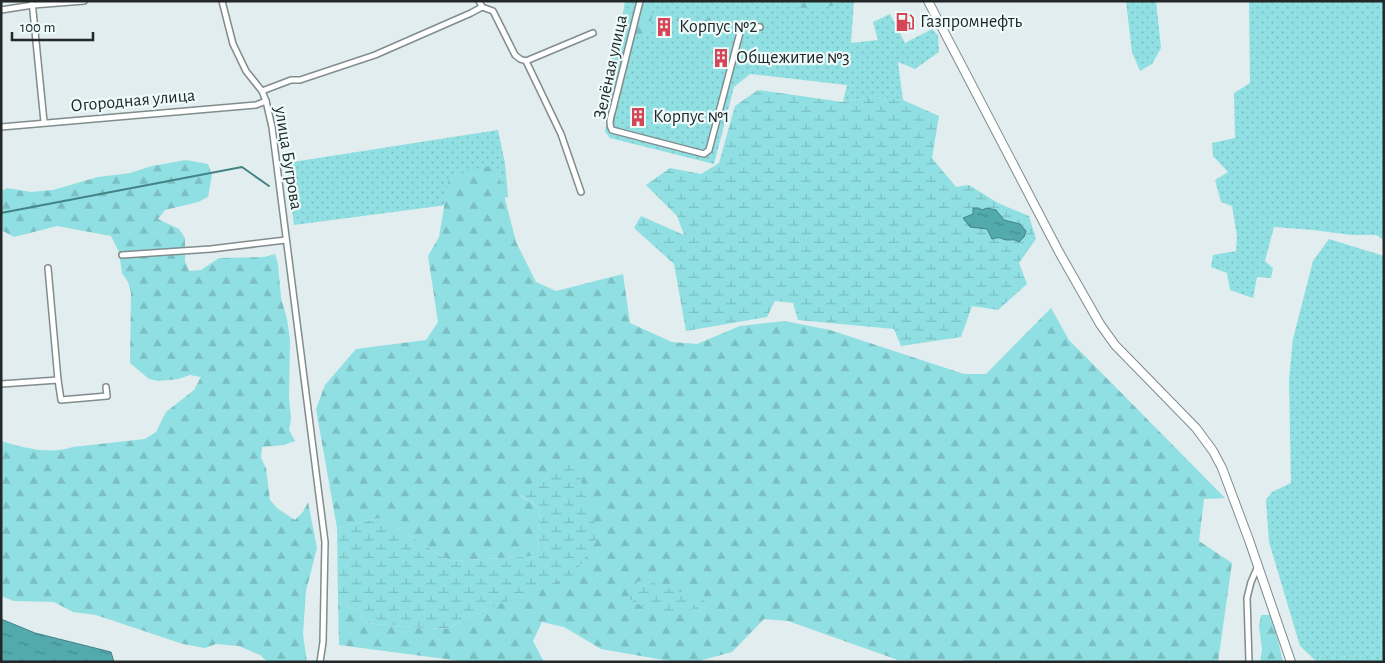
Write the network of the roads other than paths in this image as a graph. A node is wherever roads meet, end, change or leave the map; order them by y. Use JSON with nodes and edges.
{"nodes":[{"id":1,"x":84,"y":1,"type":"edge"},
{"id":2,"x":222,"y":1,"type":"edge"},
{"id":3,"x":479,"y":1,"type":"edge"},
{"id":4,"x":640,"y":1,"type":"edge"},
{"id":5,"x":928,"y":1,"type":"edge"},
{"id":6,"x":32,"y":3,"type":"edge"},
{"id":7,"x":482,"y":7,"type":"junction"},
{"id":8,"x":1,"y":10,"type":"edge"},
{"id":9,"x":760,"y":28,"type":"dead end"},
{"id":10,"x":593,"y":33,"type":"dead end"},
{"id":11,"x":526,"y":60,"type":"junction"},
{"id":12,"x":262,"y":91,"type":"junction"},
{"id":13,"x":266,"y":102,"type":"junction"},
{"id":14,"x":44,"y":122,"type":"junction"},
{"id":15,"x":1,"y":127,"type":"edge"},
{"id":16,"x":580,"y":192,"type":"dead end"},
{"id":17,"x":286,"y":240,"type":"junction"},
{"id":18,"x":122,"y":255,"type":"dead end"},
{"id":19,"x":48,"y":268,"type":"dead end"},
{"id":20,"x":58,"y":380,"type":"junction"},
{"id":21,"x":1,"y":384,"type":"edge"},
{"id":22,"x":106,"y":387,"type":"dead end"},
{"id":23,"x":1258,"y":566,"type":"junction"},
{"id":24,"x":320,"y":662,"type":"edge"},
{"id":25,"x":1249,"y":662,"type":"edge"},
{"id":26,"x":1291,"y":662,"type":"edge"}],
"edges":[{"from":1,"to":6,"type":"street"},
{"from":2,"to":12,"type":"street","name":"улица Бугрова"},
{"from":3,"to":7,"type":"street"},
{"from":4,"to":9,"type":"street","name":"Зелёная улица"},
{"from":5,"to":23,"type":"street"},
{"from":6,"to":8,"type":"street"},
{"from":6,"to":14,"type":"street"},
{"from":7,"to":11,"type":"street"},
{"from":7,"to":12,"type":"street"},
{"from":10,"to":11,"type":"street"},
{"from":11,"to":16,"type":"street"},
{"from":12,"to":13,"type":"street","name":"улица Бугрова"},
{"from":13,"to":14,"type":"street","name":"Огородная улица"},
{"from":13,"to":17,"type":"street","name":"улица Бугрова"},
{"from":14,"to":15,"type":"street","name":"Огородная улица"},
{"from":17,"to":18,"type":"street"},
{"from":17,"to":24,"type":"street","name":"улица Бугрова"},
{"from":19,"to":20,"type":"street"},
{"from":20,"to":21,"type":"street"},
{"from":20,"to":22,"type":"street"},
{"from":23,"to":25,"type":"street"},
{"from":23,"to":26,"type":"street"}]}
